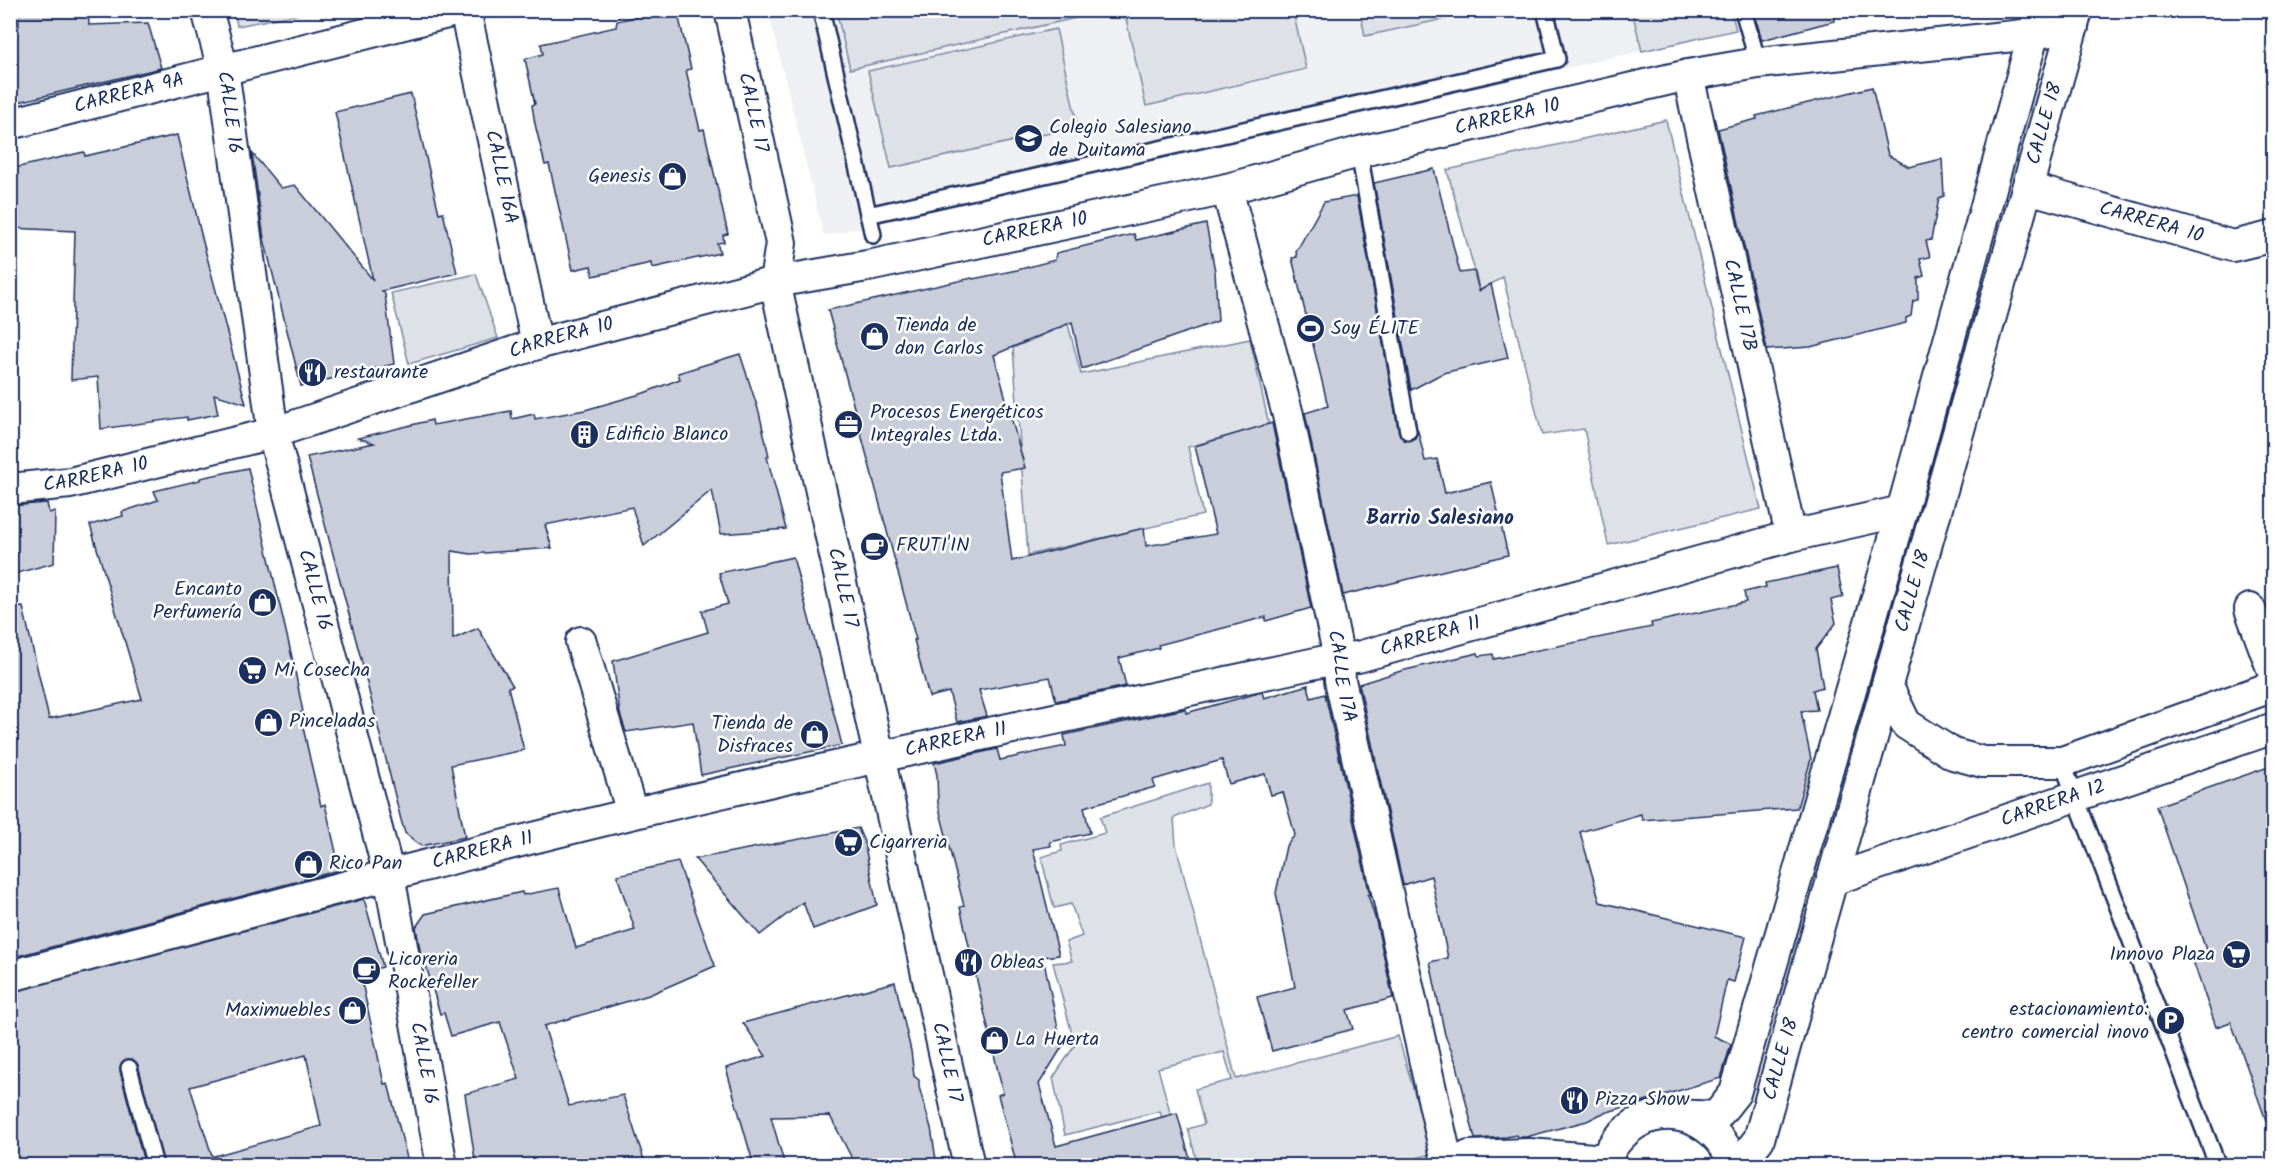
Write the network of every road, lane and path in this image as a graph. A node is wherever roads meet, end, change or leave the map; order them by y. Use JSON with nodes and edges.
{"nodes":[{"id":1,"x":207,"y":10,"type":"edge"},
{"id":2,"x":459,"y":10,"type":"edge"},
{"id":3,"x":465,"y":10,"type":"edge"},
{"id":4,"x":730,"y":10,"type":"edge"},
{"id":5,"x":821,"y":10,"type":"edge"},
{"id":6,"x":1545,"y":10,"type":"edge"},
{"id":7,"x":1743,"y":10,"type":"edge"},
{"id":8,"x":2075,"y":19,"type":"edge"},
{"id":9,"x":2037,"y":22,"type":"edge"},
{"id":10,"x":1758,"y":63,"type":"junction"},
{"id":11,"x":223,"y":69,"type":"junction"},
{"id":12,"x":1688,"y":75,"type":"junction"},
{"id":13,"x":10,"y":124,"type":"edge"},
{"id":14,"x":1359,"y":152,"type":"junction"},
{"id":15,"x":2028,"y":188,"type":"junction"},
{"id":16,"x":1227,"y":189,"type":"junction"},
{"id":17,"x":868,"y":215,"type":"junction"},
{"id":18,"x":873,"y":235,"type":"dead end"},
{"id":19,"x":2274,"y":236,"type":"edge"},
{"id":20,"x":775,"y":282,"type":"junction"},
{"id":21,"x":537,"y":344,"type":"junction"},
{"id":22,"x":1408,"y":430,"type":"dead end"},
{"id":23,"x":273,"y":433,"type":"junction"},
{"id":24,"x":10,"y":489,"type":"edge"},
{"id":25,"x":1902,"y":511,"type":"junction"},
{"id":26,"x":1791,"y":536,"type":"junction"},
{"id":27,"x":2250,"y":609,"type":"dead end"},
{"id":28,"x":581,"y":642,"type":"dead end"},
{"id":29,"x":1339,"y":658,"type":"junction"},
{"id":30,"x":2274,"y":674,"type":"edge"},
{"id":31,"x":1887,"y":685,"type":"junction"},
{"id":32,"x":2274,"y":686,"type":"edge"},
{"id":33,"x":2274,"y":728,"type":"edge"},
{"id":34,"x":880,"y":756,"type":"junction"},
{"id":35,"x":2062,"y":762,"type":"junction"},
{"id":36,"x":2076,"y":796,"type":"junction"},
{"id":37,"x":632,"y":813,"type":"junction"},
{"id":38,"x":389,"y":875,"type":"junction"},
{"id":39,"x":1832,"y":880,"type":"junction"},
{"id":40,"x":10,"y":976,"type":"edge"},
{"id":41,"x":129,"y":1068,"type":"dead end"},
{"id":42,"x":1676,"y":1115,"type":"junction"},
{"id":43,"x":1630,"y":1126,"type":"junction"},
{"id":44,"x":1529,"y":1154,"type":"junction"},
{"id":45,"x":1606,"y":1163,"type":"edge"},
{"id":46,"x":155,"y":1166,"type":"edge"},
{"id":47,"x":442,"y":1166,"type":"edge"},
{"id":48,"x":969,"y":1166,"type":"edge"},
{"id":49,"x":1448,"y":1166,"type":"edge"},
{"id":50,"x":1453,"y":1166,"type":"edge"},
{"id":51,"x":1736,"y":1166,"type":"edge"},
{"id":52,"x":2218,"y":1166,"type":"edge"}],
"edges":[{"from":1,"to":11,"type":"street","name":"CALLE 16"},
{"from":2,"to":11,"type":"street","name":"CARRERA 9A"},
{"from":3,"to":21,"type":"street","name":"CALLE 16A"},
{"from":4,"to":20,"type":"street","name":"CALLE 17"},
{"from":5,"to":17,"type":"lane"},
{"from":6,"to":17,"type":"lane"},
{"from":7,"to":10,"type":"lane"},
{"from":8,"to":9,"type":"street","name":"CARRERA 10"},
{"from":8,"to":15,"type":"street","name":"CALLE 18"},
{"from":9,"to":10,"type":"street","name":"CARRERA 10"},
{"from":9,"to":25,"type":"street","name":"CALLE 18"},
{"from":10,"to":12,"type":"street","name":"CARRERA 10"},
{"from":11,"to":13,"type":"street","name":"CARRERA 9A"},
{"from":11,"to":23,"type":"street","name":"CALLE 16"},
{"from":12,"to":14,"type":"street","name":"CARRERA 10"},
{"from":12,"to":26,"type":"street","name":"CALLE 17B"},
{"from":14,"to":16,"type":"street","name":"CARRERA 10"},
{"from":14,"to":22,"type":"lane"},
{"from":15,"to":19,"type":"street","name":"CARRERA 10"},
{"from":15,"to":31,"type":"street","name":"CALLE 18"},
{"from":16,"to":20,"type":"street","name":"CARRERA 10"},
{"from":16,"to":29,"type":"street","name":"CALLE 17A"},
{"from":17,"to":18,"type":"lane"},
{"from":20,"to":21,"type":"street","name":"CARRERA 10"},
{"from":20,"to":34,"type":"street","name":"CALLE 17"},
{"from":21,"to":23,"type":"street","name":"CARRERA 10"},
{"from":23,"to":24,"type":"street","name":"CARRERA 10"},
{"from":23,"to":38,"type":"street","name":"CALLE 16"},
{"from":25,"to":26,"type":"street","name":"CARRERA 11"},
{"from":25,"to":42,"type":"street","name":"CALLE 18"},
{"from":26,"to":29,"type":"street","name":"CARRERA 11"},
{"from":27,"to":30,"type":"street"},
{"from":28,"to":37,"type":"street"},
{"from":29,"to":34,"type":"street","name":"CARRERA 11"},
{"from":29,"to":49,"type":"street","name":"CALLE 17A"},
{"from":31,"to":35,"type":"street","name":"CARRERA 12"},
{"from":31,"to":39,"type":"street","name":"CALLE 18"},
{"from":32,"to":35,"type":"street","name":"CARRERA 12"},
{"from":33,"to":36,"type":"street","name":"CARRERA 12"},
{"from":34,"to":37,"type":"street","name":"CARRERA 11"},
{"from":34,"to":48,"type":"street","name":"CALLE 17"},
{"from":35,"to":36,"type":"lane"},
{"from":36,"to":39,"type":"street","name":"CARRERA 12"},
{"from":36,"to":52,"type":"lane"},
{"from":37,"to":38,"type":"street","name":"CARRERA 11"},
{"from":38,"to":40,"type":"street","name":"CARRERA 11"},
{"from":38,"to":47,"type":"street","name":"CALLE 16"},
{"from":39,"to":51,"type":"street","name":"CALLE 18"},
{"from":41,"to":46,"type":"lane"},
{"from":42,"to":43,"type":"street"},
{"from":42,"to":51,"type":"street"},
{"from":43,"to":44,"type":"street"},
{"from":43,"to":45,"type":"street"},
{"from":44,"to":45,"type":"street"},
{"from":44,"to":50,"type":"street"}]}
